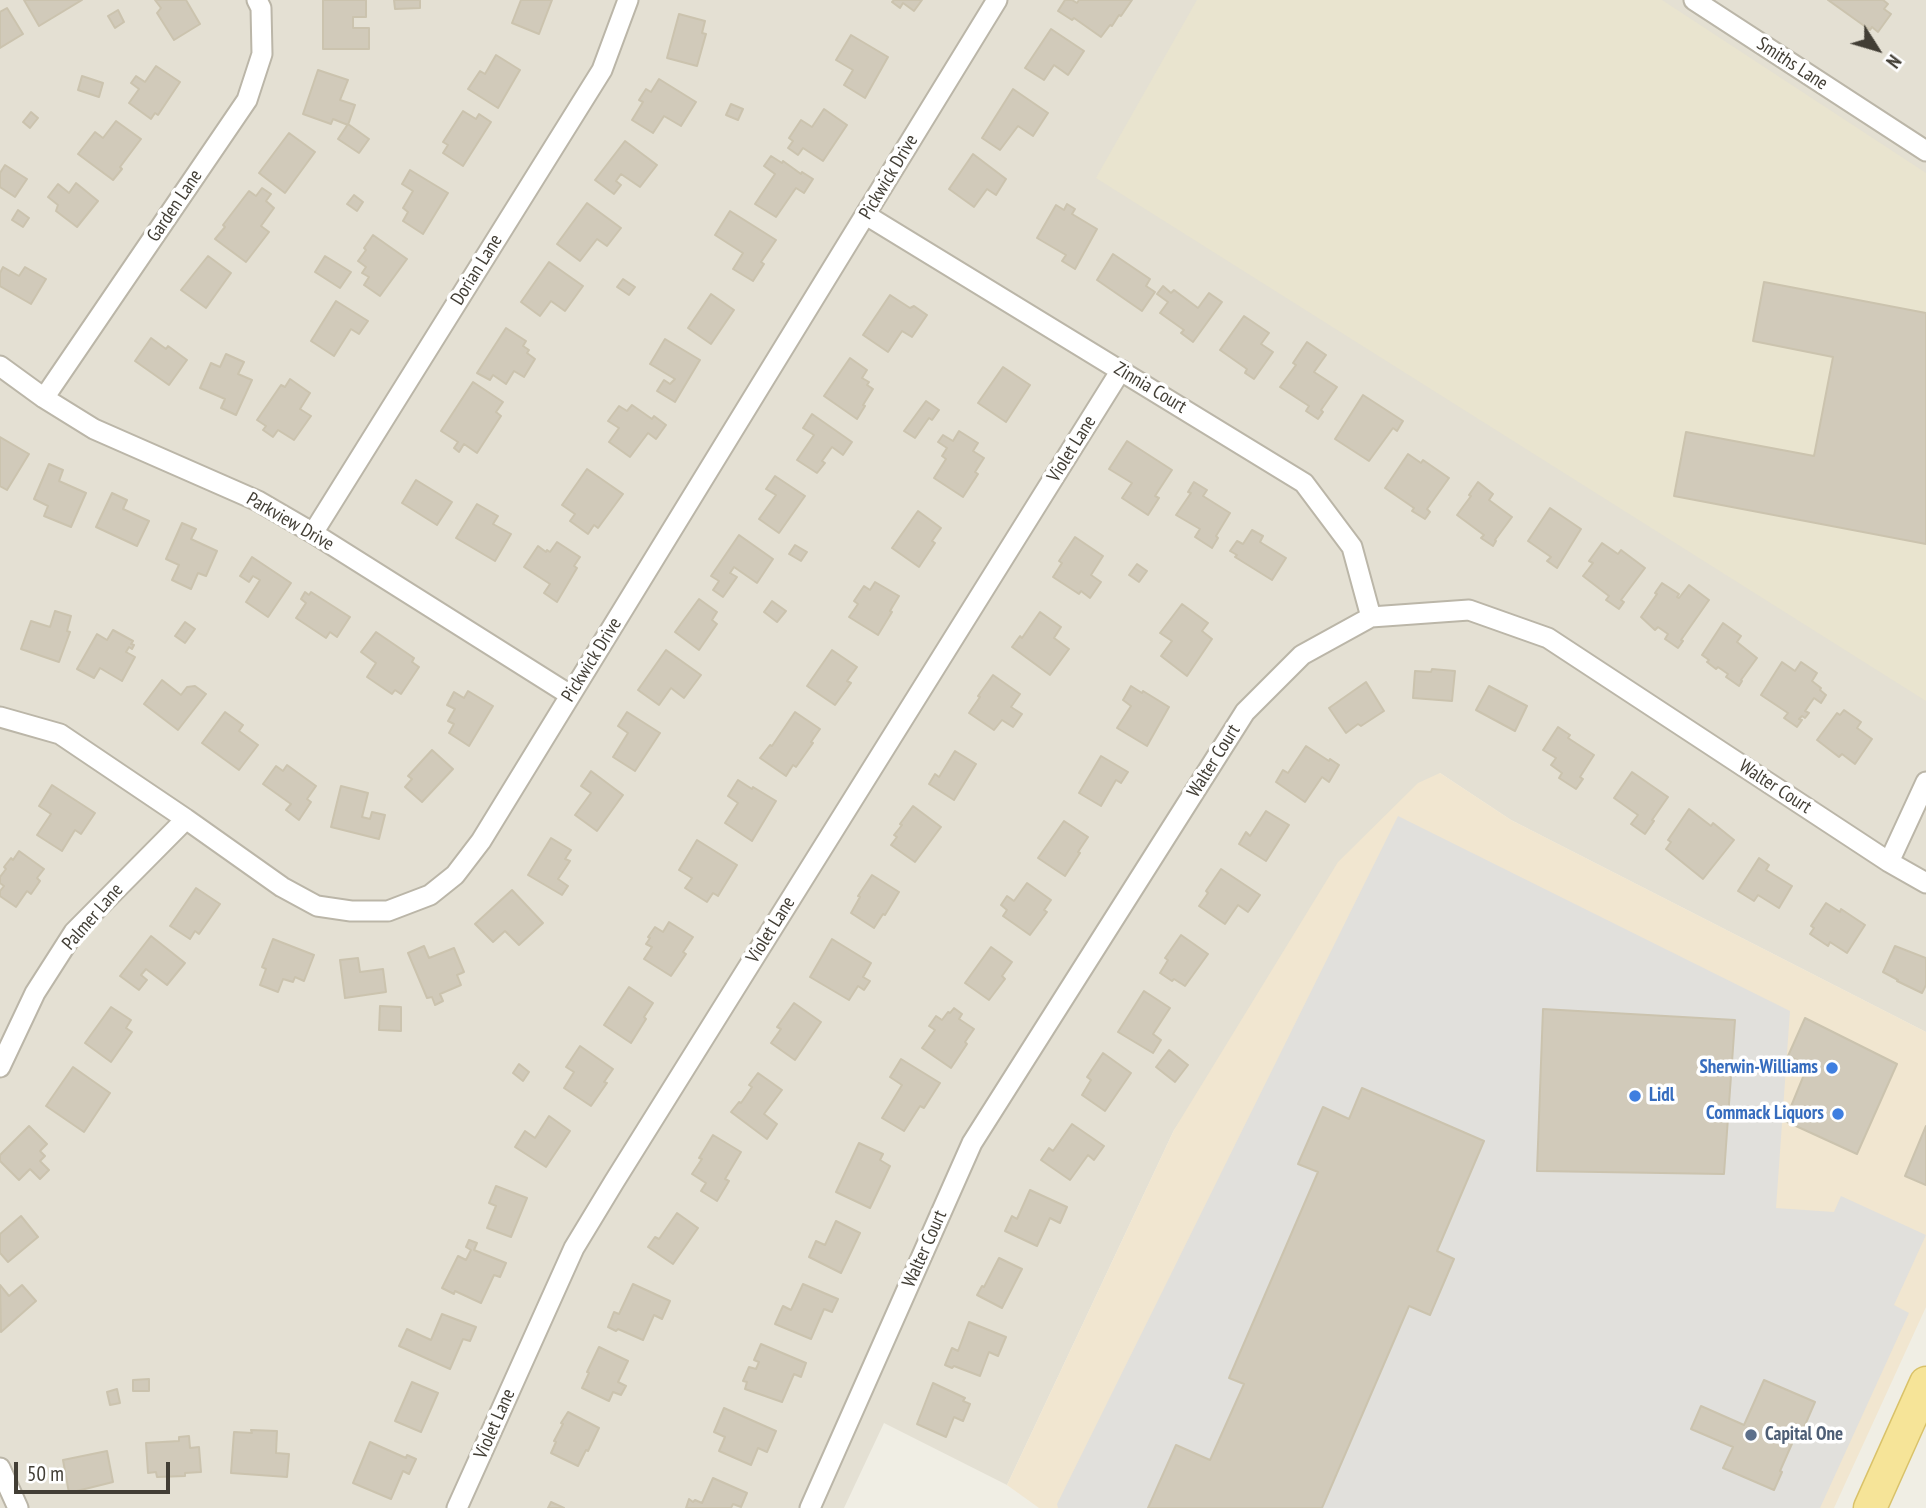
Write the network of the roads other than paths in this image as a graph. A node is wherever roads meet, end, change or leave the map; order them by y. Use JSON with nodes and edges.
{"nodes":[{"id":1,"x":257,"y":0,"type":"edge"},
{"id":2,"x":628,"y":0,"type":"edge"},
{"id":3,"x":997,"y":0,"type":"edge"},
{"id":4,"x":1694,"y":0,"type":"edge"},
{"id":5,"x":1926,"y":151,"type":"edge"},
{"id":6,"x":866,"y":215,"type":"junction"},
{"id":7,"x":0,"y":366,"type":"edge"},
{"id":8,"x":1121,"y":370,"type":"junction"},
{"id":9,"x":44,"y":398,"type":"junction"},
{"id":10,"x":313,"y":533,"type":"junction"},
{"id":11,"x":1371,"y":617,"type":"junction"},
{"id":12,"x":570,"y":695,"type":"junction"},
{"id":13,"x":0,"y":717,"type":"edge"},
{"id":14,"x":1926,"y":782,"type":"edge"},
{"id":15,"x":186,"y":819,"type":"junction"},
{"id":16,"x":1889,"y":862,"type":"junction"},
{"id":17,"x":1926,"y":883,"type":"edge"},
{"id":18,"x":0,"y":1067,"type":"edge"},
{"id":19,"x":1926,"y":1383,"type":"edge"},
{"id":20,"x":0,"y":1468,"type":"edge"},
{"id":21,"x":18,"y":1508,"type":"edge"},
{"id":22,"x":457,"y":1508,"type":"edge"},
{"id":23,"x":810,"y":1508,"type":"edge"},
{"id":24,"x":1870,"y":1508,"type":"edge"}],
"edges":[{"from":1,"to":9,"type":"street","name":"Garden Lane"},
{"from":2,"to":10,"type":"street","name":"Dorian Lane"},
{"from":3,"to":6,"type":"street","name":"Pickwick Drive"},
{"from":4,"to":5,"type":"street","name":"Smiths Lane"},
{"from":6,"to":8,"type":"street","name":"Zinnia Court"},
{"from":6,"to":12,"type":"street","name":"Pickwick Drive"},
{"from":7,"to":9,"type":"street","name":"Parkview Drive"},
{"from":8,"to":11,"type":"street","name":"Zinnia Court"},
{"from":8,"to":22,"type":"street","name":"Violet Lane"},
{"from":9,"to":10,"type":"street","name":"Parkview Drive"},
{"from":10,"to":12,"type":"street","name":"Parkview Drive"},
{"from":11,"to":16,"type":"street","name":"Walter Court"},
{"from":11,"to":23,"type":"street","name":"Walter Court"},
{"from":12,"to":15,"type":"street","name":"Pickwick Drive"},
{"from":13,"to":15,"type":"street","name":"Pickwick Drive"},
{"from":14,"to":16,"type":"street"},
{"from":15,"to":18,"type":"street","name":"Palmer Lane"},
{"from":16,"to":17,"type":"street","name":"Walter Court"},
{"from":19,"to":24,"type":"main road"},
{"from":20,"to":21,"type":"street"}]}
